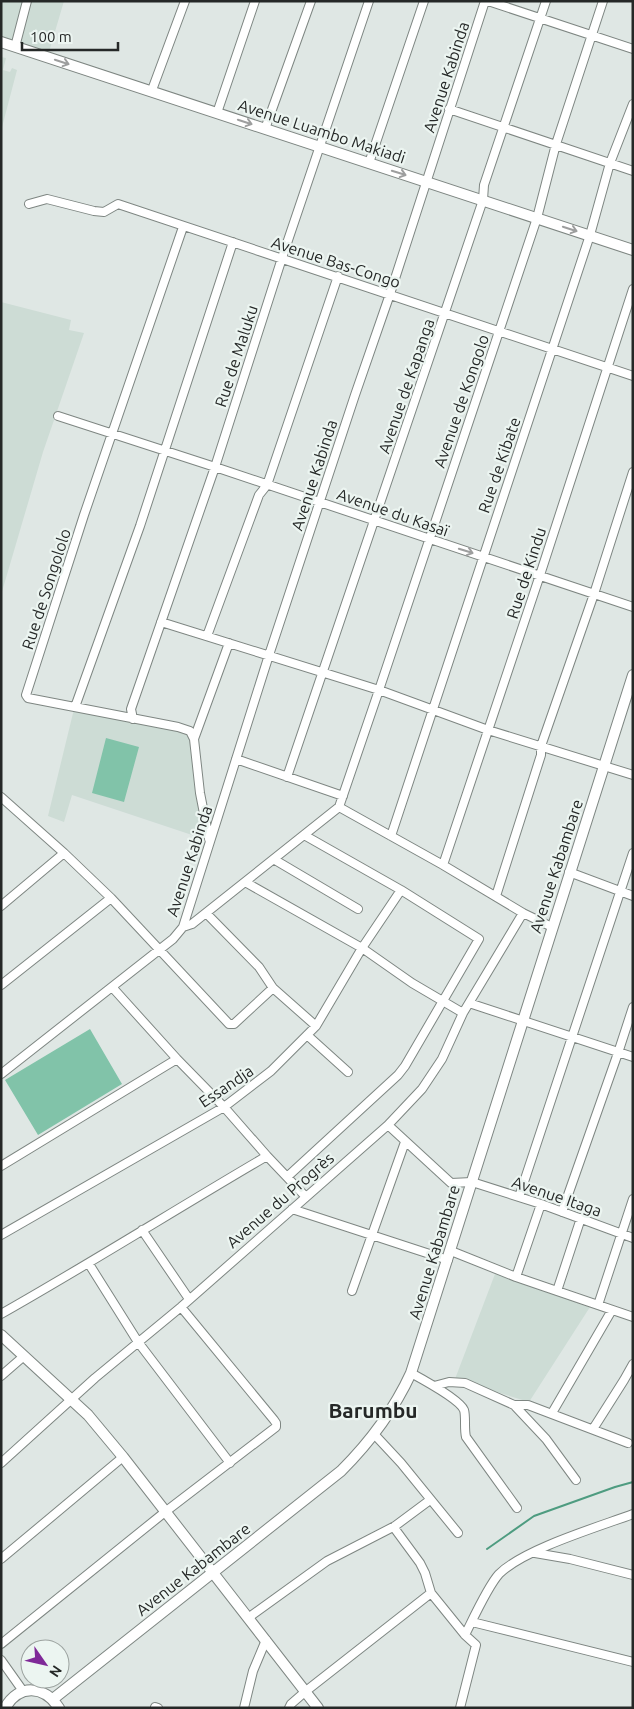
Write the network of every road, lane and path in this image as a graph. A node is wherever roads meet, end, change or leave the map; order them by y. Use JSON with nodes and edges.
{"nodes":[{"id":1,"x":26,"y":1,"type":"edge"},
{"id":2,"x":185,"y":1,"type":"edge"},
{"id":3,"x":255,"y":1,"type":"edge"},
{"id":4,"x":311,"y":1,"type":"edge"},
{"id":5,"x":369,"y":1,"type":"edge"},
{"id":6,"x":424,"y":1,"type":"edge"},
{"id":7,"x":486,"y":1,"type":"edge"},
{"id":8,"x":546,"y":1,"type":"edge"},
{"id":9,"x":603,"y":1,"type":"edge"},
{"id":10,"x":540,"y":18,"type":"junction"},
{"id":11,"x":591,"y":36,"type":"junction"},
{"id":12,"x":1,"y":42,"type":"edge"},
{"id":13,"x":15,"y":47,"type":"junction"},
{"id":14,"x":633,"y":49,"type":"edge"},
{"id":15,"x":152,"y":90,"type":"junction"},
{"id":16,"x":633,"y":104,"type":"edge"},
{"id":17,"x":449,"y":109,"type":"junction"},
{"id":18,"x":217,"y":113,"type":"junction"},
{"id":19,"x":503,"y":127,"type":"junction"},
{"id":20,"x":265,"y":128,"type":"junction"},
{"id":21,"x":556,"y":144,"type":"junction"},
{"id":22,"x":321,"y":148,"type":"junction"},
{"id":23,"x":369,"y":163,"type":"junction"},
{"id":24,"x":610,"y":163,"type":"junction"},
{"id":25,"x":633,"y":170,"type":"edge"},
{"id":26,"x":426,"y":181,"type":"junction"},
{"id":27,"x":483,"y":200,"type":"junction"},
{"id":28,"x":29,"y":204,"type":"dead end"},
{"id":29,"x":537,"y":218,"type":"junction"},
{"id":30,"x":184,"y":227,"type":"junction"},
{"id":31,"x":590,"y":235,"type":"junction"},
{"id":32,"x":233,"y":242,"type":"junction"},
{"id":33,"x":633,"y":250,"type":"edge"},
{"id":34,"x":282,"y":258,"type":"junction"},
{"id":35,"x":338,"y":276,"type":"junction"},
{"id":36,"x":633,"y":289,"type":"edge"},
{"id":37,"x":390,"y":294,"type":"junction"},
{"id":38,"x":445,"y":314,"type":"junction"},
{"id":39,"x":500,"y":331,"type":"junction"},
{"id":40,"x":552,"y":349,"type":"junction"},
{"id":41,"x":608,"y":368,"type":"junction"},
{"id":42,"x":633,"y":376,"type":"edge"},
{"id":43,"x":58,"y":416,"type":"dead end"},
{"id":44,"x":112,"y":434,"type":"junction"},
{"id":45,"x":165,"y":451,"type":"junction"},
{"id":46,"x":215,"y":467,"type":"junction"},
{"id":47,"x":633,"y":472,"type":"edge"},
{"id":48,"x":266,"y":485,"type":"junction"},
{"id":49,"x":320,"y":502,"type":"junction"},
{"id":50,"x":375,"y":521,"type":"junction"},
{"id":51,"x":430,"y":539,"type":"junction"},
{"id":52,"x":483,"y":556,"type":"junction"},
{"id":53,"x":540,"y":575,"type":"junction"},
{"id":54,"x":594,"y":594,"type":"junction"},
{"id":55,"x":633,"y":607,"type":"edge"},
{"id":56,"x":161,"y":622,"type":"junction"},
{"id":57,"x":207,"y":636,"type":"junction"},
{"id":58,"x":229,"y":643,"type":"junction"},
{"id":59,"x":268,"y":655,"type":"junction"},
{"id":60,"x":323,"y":674,"type":"junction"},
{"id":61,"x":633,"y":675,"type":"edge"},
{"id":62,"x":379,"y":690,"type":"junction"},
{"id":63,"x":75,"y":707,"type":"junction"},
{"id":64,"x":432,"y":710,"type":"junction"},
{"id":65,"x":134,"y":719,"type":"junction"},
{"id":66,"x":488,"y":730,"type":"junction"},
{"id":67,"x":194,"y":739,"type":"junction"},
{"id":68,"x":541,"y":746,"type":"junction"},
{"id":69,"x":236,"y":759,"type":"junction"},
{"id":70,"x":604,"y":765,"type":"junction"},
{"id":71,"x":633,"y":775,"type":"edge"},
{"id":72,"x":287,"y":777,"type":"junction"},
{"id":73,"x":343,"y":796,"type":"junction"},
{"id":74,"x":1,"y":797,"type":"edge"},
{"id":75,"x":339,"y":807,"type":"junction"},
{"id":76,"x":304,"y":835,"type":"junction"},
{"id":77,"x":391,"y":836,"type":"junction"},
{"id":78,"x":210,"y":840,"type":"junction"},
{"id":79,"x":64,"y":853,"type":"junction"},
{"id":80,"x":633,"y":853,"type":"edge"},
{"id":81,"x":275,"y":860,"type":"junction"},
{"id":82,"x":443,"y":865,"type":"junction"},
{"id":83,"x":569,"y":872,"type":"junction"},
{"id":84,"x":246,"y":882,"type":"junction"},
{"id":85,"x":401,"y":890,"type":"junction"},
{"id":86,"x":621,"y":892,"type":"junction"},
{"id":87,"x":496,"y":896,"type":"junction"},
{"id":88,"x":633,"y":896,"type":"edge"},
{"id":89,"x":111,"y":898,"type":"junction"},
{"id":90,"x":1,"y":906,"type":"edge"},
{"id":91,"x":358,"y":909,"type":"dead end"},
{"id":92,"x":206,"y":913,"type":"junction"},
{"id":93,"x":522,"y":913,"type":"junction"},
{"id":94,"x":183,"y":927,"type":"junction"},
{"id":95,"x":552,"y":927,"type":"junction"},
{"id":96,"x":362,"y":948,"type":"junction"},
{"id":97,"x":159,"y":951,"type":"junction"},
{"id":98,"x":1,"y":985,"type":"edge"},
{"id":99,"x":112,"y":987,"type":"junction"},
{"id":100,"x":273,"y":988,"type":"junction"},
{"id":101,"x":443,"y":1002,"type":"junction"},
{"id":102,"x":469,"y":1004,"type":"junction"},
{"id":103,"x":633,"y":1007,"type":"edge"},
{"id":104,"x":463,"y":1013,"type":"junction"},
{"id":105,"x":522,"y":1021,"type":"junction"},
{"id":106,"x":316,"y":1026,"type":"junction"},
{"id":107,"x":307,"y":1035,"type":"junction"},
{"id":108,"x":573,"y":1038,"type":"junction"},
{"id":109,"x":618,"y":1053,"type":"junction"},
{"id":110,"x":633,"y":1057,"type":"edge"},
{"id":111,"x":176,"y":1059,"type":"junction"},
{"id":112,"x":348,"y":1072,"type":"dead end"},
{"id":113,"x":1,"y":1074,"type":"edge"},
{"id":114,"x":224,"y":1107,"type":"junction"},
{"id":115,"x":388,"y":1125,"type":"junction"},
{"id":116,"x":405,"y":1142,"type":"junction"},
{"id":117,"x":267,"y":1156,"type":"junction"},
{"id":118,"x":1,"y":1166,"type":"edge"},
{"id":119,"x":287,"y":1177,"type":"junction"},
{"id":120,"x":472,"y":1182,"type":"junction"},
{"id":121,"x":305,"y":1196,"type":"junction"},
{"id":122,"x":519,"y":1197,"type":"junction"},
{"id":123,"x":633,"y":1199,"type":"edge"},
{"id":124,"x":541,"y":1204,"type":"junction"},
{"id":125,"x":292,"y":1209,"type":"junction"},
{"id":126,"x":562,"y":1212,"type":"junction"},
{"id":127,"x":581,"y":1218,"type":"junction"},
{"id":128,"x":142,"y":1230,"type":"junction"},
{"id":129,"x":371,"y":1234,"type":"junction"},
{"id":130,"x":621,"y":1234,"type":"junction"},
{"id":131,"x":1,"y":1235,"type":"edge"},
{"id":132,"x":633,"y":1238,"type":"edge"},
{"id":133,"x":449,"y":1255,"type":"junction"},
{"id":134,"x":89,"y":1264,"type":"junction"},
{"id":135,"x":516,"y":1277,"type":"junction"},
{"id":136,"x":352,"y":1291,"type":"dead end"},
{"id":137,"x":556,"y":1291,"type":"junction"},
{"id":138,"x":189,"y":1300,"type":"junction"},
{"id":139,"x":598,"y":1305,"type":"junction"},
{"id":140,"x":181,"y":1307,"type":"junction"},
{"id":141,"x":612,"y":1310,"type":"junction"},
{"id":142,"x":1,"y":1314,"type":"edge"},
{"id":143,"x":633,"y":1317,"type":"edge"},
{"id":144,"x":1,"y":1335,"type":"edge"},
{"id":145,"x":138,"y":1342,"type":"junction"},
{"id":146,"x":24,"y":1356,"type":"junction"},
{"id":147,"x":633,"y":1364,"type":"edge"},
{"id":148,"x":411,"y":1373,"type":"junction"},
{"id":149,"x":1,"y":1376,"type":"edge"},
{"id":150,"x":434,"y":1386,"type":"junction"},
{"id":151,"x":72,"y":1399,"type":"junction"},
{"id":152,"x":514,"y":1405,"type":"junction"},
{"id":153,"x":552,"y":1413,"type":"junction"},
{"id":154,"x":592,"y":1429,"type":"junction"},
{"id":155,"x":374,"y":1434,"type":"junction"},
{"id":156,"x":628,"y":1443,"type":"dead end"},
{"id":157,"x":123,"y":1458,"type":"junction"},
{"id":158,"x":1,"y":1463,"type":"edge"},
{"id":159,"x":230,"y":1463,"type":"junction"},
{"id":160,"x":576,"y":1480,"type":"dead end"},
{"id":161,"x":430,"y":1500,"type":"junction"},
{"id":162,"x":517,"y":1508,"type":"dead end"},
{"id":163,"x":165,"y":1512,"type":"junction"},
{"id":164,"x":633,"y":1514,"type":"edge"},
{"id":165,"x":620,"y":1519,"type":"junction"},
{"id":166,"x":633,"y":1522,"type":"edge"},
{"id":167,"x":395,"y":1526,"type":"junction"},
{"id":168,"x":458,"y":1533,"type":"dead end"},
{"id":169,"x":534,"y":1553,"type":"junction"},
{"id":170,"x":1,"y":1559,"type":"edge"},
{"id":171,"x":212,"y":1572,"type":"junction"},
{"id":172,"x":633,"y":1575,"type":"edge"},
{"id":173,"x":432,"y":1593,"type":"junction"},
{"id":174,"x":248,"y":1618,"type":"junction"},
{"id":175,"x":472,"y":1622,"type":"junction"},
{"id":176,"x":465,"y":1635,"type":"junction"},
{"id":177,"x":266,"y":1640,"type":"junction"},
{"id":178,"x":1,"y":1644,"type":"edge"},
{"id":179,"x":1,"y":1660,"type":"edge"},
{"id":180,"x":633,"y":1662,"type":"edge"},
{"id":181,"x":24,"y":1691,"type":"junction"},
{"id":182,"x":306,"y":1691,"type":"junction"},
{"id":183,"x":56,"y":1703,"type":"edge"},
{"id":184,"x":5,"y":1708,"type":"edge"},
{"id":185,"x":244,"y":1708,"type":"edge"},
{"id":186,"x":289,"y":1708,"type":"edge"},
{"id":187,"x":318,"y":1708,"type":"edge"},
{"id":188,"x":460,"y":1708,"type":"edge"}],
"edges":[{"from":1,"to":13,"type":"street"},
{"from":2,"to":15,"type":"street"},
{"from":3,"to":18,"type":"street"},
{"from":4,"to":20,"type":"street"},
{"from":5,"to":22,"type":"street","name":"Rue de Maluku"},
{"from":6,"to":23,"type":"street"},
{"from":7,"to":10,"type":"street"},
{"from":7,"to":17,"type":"street","name":"Avenue Kabinda"},
{"from":8,"to":10,"type":"street","name":"Avenue de Kapanga"},
{"from":9,"to":11,"type":"street","name":"Avenue de Kongolo"},
{"from":10,"to":11,"type":"street"},
{"from":10,"to":19,"type":"street","name":"Avenue de Kapanga"},
{"from":11,"to":14,"type":"street"},
{"from":11,"to":21,"type":"street","name":"Avenue de Kongolo"},
{"from":12,"to":13,"type":"main road","name":"Avenue Luambo Makiadi"},
{"from":13,"to":15,"type":"main road","name":"Avenue Luambo Makiadi","one_way":true},
{"from":15,"to":18,"type":"main road","name":"Avenue Luambo Makiadi"},
{"from":16,"to":24,"type":"street","name":"Rue de Kibate"},
{"from":17,"to":19,"type":"street"},
{"from":17,"to":26,"type":"street","name":"Avenue Kabinda"},
{"from":18,"to":20,"type":"main road","name":"Avenue Luambo Makiadi","one_way":true},
{"from":19,"to":21,"type":"street"},
{"from":19,"to":27,"type":"street","name":"Avenue de Kapanga"},
{"from":20,"to":22,"type":"main road","name":"Avenue Luambo Makiadi"},
{"from":21,"to":24,"type":"street"},
{"from":21,"to":29,"type":"street","name":"Avenue de Kongolo"},
{"from":22,"to":23,"type":"main road","name":"Avenue Luambo Makiadi"},
{"from":22,"to":34,"type":"street","name":"Rue de Maluku"},
{"from":23,"to":26,"type":"main road","name":"Avenue Luambo Makiadi","one_way":true},
{"from":24,"to":25,"type":"street"},
{"from":24,"to":31,"type":"street","name":"Rue de Kibate"},
{"from":26,"to":27,"type":"main road","name":"Avenue Luambo Makiadi"},
{"from":26,"to":37,"type":"street","name":"Avenue Kabinda"},
{"from":27,"to":29,"type":"main road","name":"Avenue Luambo Makiadi"},
{"from":27,"to":38,"type":"street","name":"Avenue de Kapanga"},
{"from":28,"to":30,"type":"street","name":"Avenue Bas-Congo"},
{"from":29,"to":31,"type":"main road","name":"Avenue Luambo Makiadi","one_way":true},
{"from":29,"to":39,"type":"street","name":"Avenue de Kongolo"},
{"from":30,"to":32,"type":"street","name":"Avenue Bas-Congo"},
{"from":30,"to":44,"type":"street","name":"Rue de Songololo"},
{"from":31,"to":33,"type":"main road","name":"Avenue Luambo Makiadi"},
{"from":31,"to":40,"type":"street","name":"Rue de Kibate"},
{"from":32,"to":34,"type":"street","name":"Avenue Bas-Congo"},
{"from":32,"to":45,"type":"street"},
{"from":34,"to":35,"type":"street","name":"Avenue Bas-Congo"},
{"from":34,"to":46,"type":"street","name":"Rue de Maluku"},
{"from":35,"to":37,"type":"street","name":"Avenue Bas-Congo"},
{"from":35,"to":48,"type":"street"},
{"from":36,"to":41,"type":"street","name":"Rue de Kindu"},
{"from":37,"to":38,"type":"street","name":"Avenue Bas-Congo"},
{"from":37,"to":49,"type":"street","name":"Avenue Kabinda"},
{"from":38,"to":39,"type":"street","name":"Avenue Bas-Congo"},
{"from":38,"to":50,"type":"street","name":"Avenue de Kapanga"},
{"from":39,"to":40,"type":"street","name":"Avenue Bas-Congo"},
{"from":39,"to":51,"type":"street","name":"Avenue de Kongolo"},
{"from":40,"to":41,"type":"street","name":"Avenue Bas-Congo"},
{"from":40,"to":52,"type":"street","name":"Rue de Kibate"},
{"from":41,"to":42,"type":"street","name":"Avenue Bas-Congo"},
{"from":41,"to":53,"type":"street","name":"Rue de Kindu"},
{"from":43,"to":44,"type":"street","name":"Avenue du Kasaï"},
{"from":44,"to":45,"type":"street","name":"Avenue du Kasaï"},
{"from":44,"to":63,"type":"street","name":"Rue de Songololo"},
{"from":45,"to":46,"type":"street","name":"Avenue du Kasaï"},
{"from":45,"to":63,"type":"street"},
{"from":46,"to":48,"type":"street","name":"Avenue du Kasaï"},
{"from":46,"to":56,"type":"street","name":"Rue de Maluku"},
{"from":47,"to":54,"type":"street"},
{"from":48,"to":49,"type":"street","name":"Avenue du Kasaï"},
{"from":48,"to":57,"type":"street"},
{"from":49,"to":50,"type":"street","name":"Avenue du Kasaï"},
{"from":49,"to":59,"type":"street","name":"Avenue Kabinda"},
{"from":50,"to":51,"type":"street","name":"Avenue du Kasaï"},
{"from":50,"to":60,"type":"street","name":"Avenue de Kapanga"},
{"from":51,"to":52,"type":"street","name":"Avenue du Kasaï","one_way":true},
{"from":51,"to":62,"type":"street","name":"Avenue de Kongolo"},
{"from":52,"to":53,"type":"street","name":"Avenue du Kasaï"},
{"from":52,"to":64,"type":"street","name":"Rue de Kibate"},
{"from":53,"to":54,"type":"street","name":"Avenue du Kasaï"},
{"from":53,"to":66,"type":"street","name":"Rue de Kindu"},
{"from":54,"to":55,"type":"street","name":"Avenue du Kasaï"},
{"from":54,"to":68,"type":"street"},
{"from":56,"to":57,"type":"street"},
{"from":56,"to":65,"type":"street","name":"Rue de Maluku"},
{"from":57,"to":58,"type":"street"},
{"from":58,"to":59,"type":"street"},
{"from":58,"to":67,"type":"street"},
{"from":59,"to":60,"type":"street"},
{"from":59,"to":69,"type":"street","name":"Avenue Kabinda"},
{"from":60,"to":62,"type":"street"},
{"from":60,"to":72,"type":"street","name":"Avenue de Kapanga"},
{"from":61,"to":70,"type":"main road","name":"Avenue Kabambare"},
{"from":62,"to":64,"type":"street"},
{"from":62,"to":73,"type":"street","name":"Avenue de Kongolo"},
{"from":63,"to":65,"type":"street","name":"Rue de Songololo"},
{"from":64,"to":66,"type":"street"},
{"from":64,"to":77,"type":"street","name":"Rue de Kibate"},
{"from":65,"to":67,"type":"street","name":"Rue de Songololo"},
{"from":66,"to":68,"type":"street"},
{"from":66,"to":82,"type":"street","name":"Rue de Kindu"},
{"from":67,"to":78,"type":"street"},
{"from":68,"to":70,"type":"street"},
{"from":68,"to":87,"type":"street"},
{"from":69,"to":72,"type":"street"},
{"from":69,"to":78,"type":"street","name":"Avenue Kabinda"},
{"from":70,"to":71,"type":"street"},
{"from":70,"to":83,"type":"main road","name":"Avenue Kabambare"},
{"from":72,"to":73,"type":"street"},
{"from":73,"to":75,"type":"street","name":"Avenue de Kongolo"},
{"from":74,"to":79,"type":"street"},
{"from":75,"to":76,"type":"street"},
{"from":75,"to":77,"type":"street"},
{"from":76,"to":81,"type":"street"},
{"from":76,"to":85,"type":"street"},
{"from":77,"to":82,"type":"street"},
{"from":78,"to":94,"type":"street","name":"Avenue Kabinda"},
{"from":79,"to":89,"type":"street"},
{"from":79,"to":90,"type":"street"},
{"from":80,"to":86,"type":"street"},
{"from":81,"to":84,"type":"street"},
{"from":81,"to":91,"type":"street"},
{"from":82,"to":87,"type":"street"},
{"from":83,"to":86,"type":"street"},
{"from":83,"to":95,"type":"main road","name":"Avenue Kabambare"},
{"from":84,"to":92,"type":"street"},
{"from":84,"to":96,"type":"street"},
{"from":85,"to":96,"type":"street","name":"Essandja"},
{"from":85,"to":101,"type":"street"},
{"from":86,"to":88,"type":"street"},
{"from":86,"to":108,"type":"street"},
{"from":87,"to":93,"type":"street"},
{"from":89,"to":97,"type":"street"},
{"from":89,"to":98,"type":"street"},
{"from":92,"to":94,"type":"street"},
{"from":92,"to":100,"type":"street"},
{"from":93,"to":95,"type":"street"},
{"from":93,"to":102,"type":"street","name":"Avenue du Progrès"},
{"from":94,"to":97,"type":"street","name":"Avenue Kabinda"},
{"from":95,"to":105,"type":"main road","name":"Avenue Kabambare"},
{"from":96,"to":101,"type":"street"},
{"from":96,"to":106,"type":"street","name":"Essandja"},
{"from":97,"to":99,"type":"street","name":"Avenue Kabinda"},
{"from":97,"to":100,"type":"street"},
{"from":99,"to":111,"type":"street"},
{"from":99,"to":113,"type":"street","name":"Avenue Kabinda"},
{"from":100,"to":106,"type":"street"},
{"from":101,"to":104,"type":"street"},
{"from":101,"to":119,"type":"street"},
{"from":102,"to":104,"type":"street","name":"Avenue du Progrès"},
{"from":102,"to":105,"type":"street"},
{"from":103,"to":109,"type":"street"},
{"from":104,"to":115,"type":"street","name":"Avenue du Progrès"},
{"from":105,"to":108,"type":"street"},
{"from":105,"to":120,"type":"main road","name":"Avenue Kabambare"},
{"from":106,"to":107,"type":"street","name":"Essandja"},
{"from":107,"to":112,"type":"street"},
{"from":107,"to":114,"type":"street","name":"Essandja"},
{"from":108,"to":109,"type":"street"},
{"from":108,"to":122,"type":"street"},
{"from":109,"to":110,"type":"street"},
{"from":109,"to":126,"type":"street"},
{"from":111,"to":114,"type":"street"},
{"from":111,"to":118,"type":"street"},
{"from":114,"to":117,"type":"street"},
{"from":114,"to":131,"type":"street","name":"Essandja"},
{"from":115,"to":116,"type":"street","name":"Avenue Itaga"},
{"from":115,"to":121,"type":"street","name":"Avenue du Progrès"},
{"from":116,"to":120,"type":"street","name":"Avenue Itaga"},
{"from":116,"to":129,"type":"street"},
{"from":117,"to":119,"type":"street"},
{"from":117,"to":128,"type":"street"},
{"from":119,"to":121,"type":"street"},
{"from":120,"to":122,"type":"street","name":"Avenue Itaga"},
{"from":120,"to":133,"type":"main road","name":"Avenue Kabambare"},
{"from":121,"to":125,"type":"street","name":"Avenue du Progrès"},
{"from":122,"to":124,"type":"street","name":"Avenue Itaga"},
{"from":123,"to":130,"type":"street"},
{"from":124,"to":126,"type":"street","name":"Avenue Itaga"},
{"from":124,"to":135,"type":"street"},
{"from":125,"to":129,"type":"street"},
{"from":125,"to":138,"type":"street","name":"Avenue du Progrès"},
{"from":126,"to":127,"type":"street","name":"Avenue Itaga"},
{"from":127,"to":130,"type":"street","name":"Avenue Itaga"},
{"from":127,"to":137,"type":"street"},
{"from":128,"to":134,"type":"street"},
{"from":128,"to":138,"type":"street"},
{"from":129,"to":133,"type":"street"},
{"from":129,"to":136,"type":"street"},
{"from":130,"to":132,"type":"street","name":"Avenue Itaga"},
{"from":130,"to":139,"type":"street"},
{"from":133,"to":135,"type":"street"},
{"from":133,"to":148,"type":"main road","name":"Avenue Kabambare"},
{"from":134,"to":142,"type":"street"},
{"from":134,"to":145,"type":"street"},
{"from":135,"to":137,"type":"street"},
{"from":137,"to":139,"type":"street"},
{"from":138,"to":140,"type":"street","name":"Avenue du Progrès"},
{"from":139,"to":141,"type":"street"},
{"from":140,"to":145,"type":"street","name":"Avenue du Progrès"},
{"from":140,"to":159,"type":"street"},
{"from":141,"to":143,"type":"street"},
{"from":141,"to":153,"type":"street"},
{"from":144,"to":146,"type":"main road"},
{"from":145,"to":151,"type":"street","name":"Avenue du Progrès"},
{"from":145,"to":159,"type":"street"},
{"from":146,"to":149,"type":"street"},
{"from":146,"to":151,"type":"main road"},
{"from":147,"to":154,"type":"street"},
{"from":148,"to":150,"type":"street"},
{"from":148,"to":155,"type":"main road","name":"Avenue Kabambare"},
{"from":150,"to":152,"type":"street"},
{"from":150,"to":162,"type":"street"},
{"from":151,"to":157,"type":"main road"},
{"from":151,"to":158,"type":"street","name":"Avenue du Progrès"},
{"from":152,"to":153,"type":"street"},
{"from":152,"to":160,"type":"street"},
{"from":153,"to":154,"type":"street"},
{"from":154,"to":156,"type":"street"},
{"from":155,"to":161,"type":"street"},
{"from":155,"to":171,"type":"main road","name":"Avenue Kabambare"},
{"from":157,"to":163,"type":"main road"},
{"from":157,"to":170,"type":"street"},
{"from":159,"to":163,"type":"street"},
{"from":161,"to":167,"type":"street"},
{"from":161,"to":168,"type":"street"},
{"from":163,"to":171,"type":"main road"},
{"from":163,"to":178,"type":"street"},
{"from":164,"to":165,"type":"street"},
{"from":165,"to":166,"type":"street"},
{"from":165,"to":169,"type":"street"},
{"from":167,"to":173,"type":"street"},
{"from":167,"to":174,"type":"street"},
{"from":169,"to":172,"type":"street"},
{"from":169,"to":175,"type":"street"},
{"from":171,"to":174,"type":"main road"},
{"from":171,"to":183,"type":"main road","name":"Avenue Kabambare"},
{"from":173,"to":176,"type":"street"},
{"from":173,"to":182,"type":"street"},
{"from":174,"to":177,"type":"main road"},
{"from":175,"to":176,"type":"street"},
{"from":175,"to":180,"type":"street"},
{"from":176,"to":188,"type":"street"},
{"from":177,"to":182,"type":"main road"},
{"from":177,"to":185,"type":"street"},
{"from":179,"to":181,"type":"street"},
{"from":181,"to":183,"type":"main road"},
{"from":181,"to":184,"type":"main road"},
{"from":182,"to":186,"type":"street"},
{"from":182,"to":187,"type":"main road"}]}
